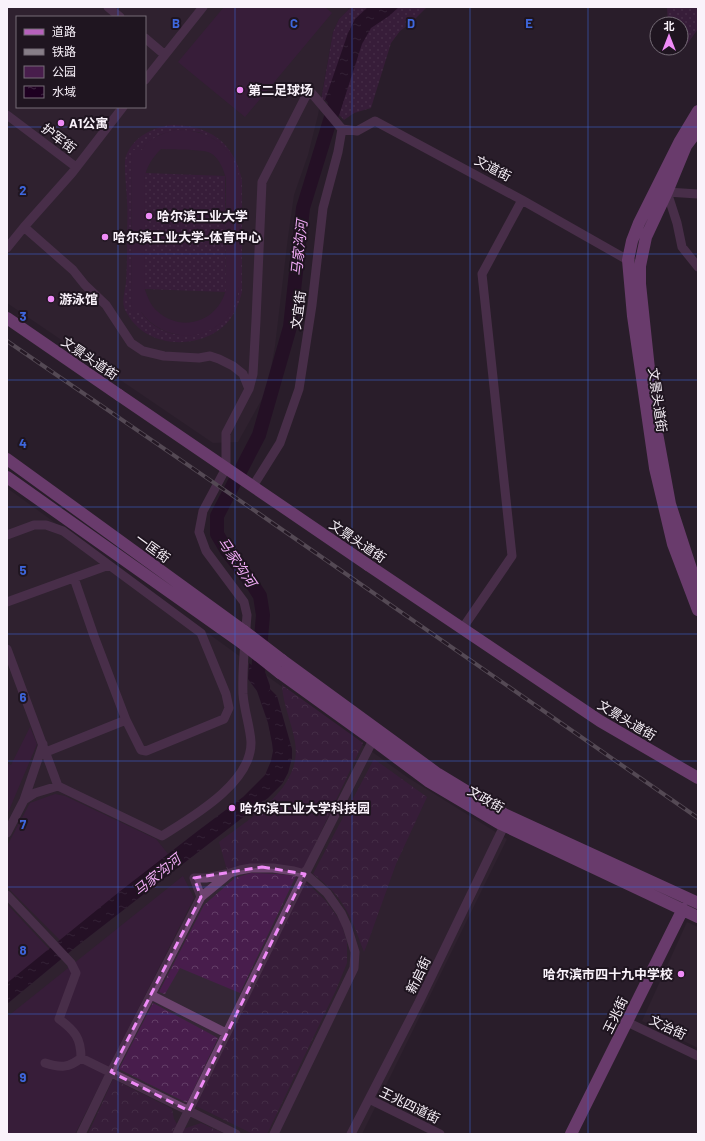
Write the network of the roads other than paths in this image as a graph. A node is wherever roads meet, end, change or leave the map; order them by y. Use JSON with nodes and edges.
{"nodes":[{"id":1,"x":108,"y":7,"type":"edge"},
{"id":2,"x":203,"y":7,"type":"edge"},
{"id":3,"x":119,"y":16,"type":"edge"},
{"id":4,"x":146,"y":39,"type":"edge"},
{"id":5,"x":165,"y":55,"type":"junction"},
{"id":6,"x":146,"y":78,"type":"edge"},
{"id":7,"x":122,"y":108,"type":"edge"},
{"id":8,"x":698,"y":111,"type":"edge"},
{"id":9,"x":7,"y":115,"type":"edge"},
{"id":10,"x":342,"y":129,"type":"junction"},
{"id":11,"x":698,"y":130,"type":"edge"},
{"id":12,"x":76,"y":167,"type":"junction"},
{"id":13,"x":667,"y":192,"type":"junction"},
{"id":14,"x":698,"y":194,"type":"edge"},
{"id":15,"x":522,"y":200,"type":"junction"},
{"id":16,"x":24,"y":227,"type":"junction"},
{"id":17,"x":7,"y":248,"type":"edge"},
{"id":18,"x":628,"y":260,"type":"junction"},
{"id":19,"x":640,"y":266,"type":"junction"},
{"id":20,"x":698,"y":267,"type":"edge"},
{"id":21,"x":7,"y":318,"type":"edge"},
{"id":22,"x":249,"y":389,"type":"junction"},
{"id":23,"x":7,"y":459,"type":"edge"},
{"id":24,"x":7,"y":476,"type":"edge"},
{"id":25,"x":253,"y":486,"type":"junction"},
{"id":26,"x":7,"y":535,"type":"edge"},
{"id":27,"x":109,"y":565,"type":"junction"},
{"id":28,"x":74,"y":578,"type":"junction"},
{"id":29,"x":698,"y":590,"type":"edge"},
{"id":30,"x":7,"y":602,"type":"edge"},
{"id":31,"x":698,"y":610,"type":"edge"},
{"id":32,"x":462,"y":629,"type":"junction"},
{"id":33,"x":7,"y":649,"type":"edge"},
{"id":34,"x":282,"y":660,"type":"joint"},
{"id":35,"x":280,"y":673,"type":"joint"},
{"id":36,"x":126,"y":720,"type":"junction"},
{"id":37,"x":373,"y":740,"type":"junction"},
{"id":38,"x":45,"y":748,"type":"junction"},
{"id":39,"x":698,"y":778,"type":"edge"},
{"id":40,"x":58,"y":786,"type":"junction"},
{"id":41,"x":24,"y":800,"type":"junction"},
{"id":42,"x":504,"y":826,"type":"junction"},
{"id":43,"x":7,"y":833,"type":"edge"},
{"id":44,"x":230,"y":873,"type":"junction"},
{"id":45,"x":305,"y":874,"type":"junction"},
{"id":46,"x":7,"y":895,"type":"edge"},
{"id":47,"x":201,"y":897,"type":"junction"},
{"id":48,"x":698,"y":903,"type":"edge"},
{"id":49,"x":683,"y":909,"type":"junction"},
{"id":50,"x":698,"y":917,"type":"edge"},
{"id":51,"x":151,"y":995,"type":"junction"},
{"id":52,"x":627,"y":1022,"type":"junction"},
{"id":53,"x":226,"y":1033,"type":"junction"},
{"id":54,"x":698,"y":1056,"type":"edge"},
{"id":55,"x":81,"y":1058,"type":"junction"},
{"id":56,"x":45,"y":1062,"type":"dead end"},
{"id":57,"x":111,"y":1072,"type":"junction"},
{"id":58,"x":369,"y":1099,"type":"junction"},
{"id":59,"x":189,"y":1111,"type":"junction"},
{"id":60,"x":81,"y":1134,"type":"edge"},
{"id":61,"x":177,"y":1134,"type":"edge"},
{"id":62,"x":236,"y":1134,"type":"edge"},
{"id":63,"x":274,"y":1134,"type":"edge"},
{"id":64,"x":351,"y":1134,"type":"edge"},
{"id":65,"x":440,"y":1134,"type":"edge"},
{"id":66,"x":572,"y":1134,"type":"edge"}],
"edges":[{"from":1,"to":3,"type":"street"},
{"from":2,"to":5,"type":"street"},
{"from":4,"to":5,"type":"street"},
{"from":5,"to":6,"type":"street"},
{"from":7,"to":12,"type":"street"},
{"from":8,"to":18,"type":"main road"},
{"from":9,"to":12,"type":"street","name":"护军街"},
{"from":10,"to":15,"type":"street","name":"文道街"},
{"from":10,"to":22,"type":"street"},
{"from":10,"to":25,"type":"street","name":"文宜街"},
{"from":11,"to":13,"type":"main road"},
{"from":12,"to":16,"type":"street"},
{"from":13,"to":14,"type":"street"},
{"from":13,"to":19,"type":"main road"},
{"from":13,"to":20,"type":"street"},
{"from":15,"to":18,"type":"street","name":"文道街"},
{"from":15,"to":32,"type":"street"},
{"from":16,"to":17,"type":"street"},
{"from":16,"to":22,"type":"street"},
{"from":18,"to":19,"type":"street","name":"文道街"},
{"from":18,"to":31,"type":"main road","name":"文景头道街"},
{"from":19,"to":29,"type":"main road","name":"文景头道街"},
{"from":21,"to":25,"type":"main road","name":"文景头道街","bridge":true},
{"from":22,"to":40,"type":"street"},
{"from":23,"to":34,"type":"main road","name":"一匡街","bridge":true},
{"from":24,"to":35,"type":"main road","name":"一匡街","bridge":true},
{"from":25,"to":32,"type":"main road","name":"文景头道街","bridge":true},
{"from":26,"to":27,"type":"street"},
{"from":27,"to":28,"type":"street"},
{"from":27,"to":36,"type":"street"},
{"from":28,"to":30,"type":"street"},
{"from":28,"to":36,"type":"street"},
{"from":32,"to":39,"type":"main road","name":"文景头道街"},
{"from":33,"to":38,"type":"street"},
{"from":34,"to":48,"type":"main road","name":"文政街"},
{"from":35,"to":37,"type":"main road","name":"文政街"},
{"from":36,"to":38,"type":"street"},
{"from":37,"to":42,"type":"main road","name":"文政街"},
{"from":37,"to":45,"type":"street"},
{"from":38,"to":40,"type":"street"},
{"from":38,"to":41,"type":"street"},
{"from":40,"to":41,"type":"street"},
{"from":41,"to":43,"type":"street"},
{"from":42,"to":49,"type":"main road","name":"文政街"},
{"from":42,"to":58,"type":"street","name":"新启街"},
{"from":44,"to":45,"type":"street"},
{"from":44,"to":47,"type":"street"},
{"from":44,"to":47,"type":"street"},
{"from":45,"to":53,"type":"street"},
{"from":45,"to":63,"type":"street"},
{"from":46,"to":55,"type":"street"},
{"from":47,"to":51,"type":"street"},
{"from":49,"to":50,"type":"main road","name":"文政街"},
{"from":49,"to":52,"type":"main road","name":"王兆街"},
{"from":51,"to":53,"type":"street"},
{"from":51,"to":57,"type":"street"},
{"from":52,"to":54,"type":"street","name":"文治街"},
{"from":52,"to":66,"type":"main road","name":"王兆街"},
{"from":53,"to":59,"type":"street"},
{"from":55,"to":56,"type":"street"},
{"from":55,"to":57,"type":"street"},
{"from":57,"to":59,"type":"street"},
{"from":57,"to":60,"type":"street"},
{"from":58,"to":64,"type":"street","name":"新启街"},
{"from":58,"to":65,"type":"street","name":"王兆四道街"},
{"from":59,"to":61,"type":"street"},
{"from":59,"to":62,"type":"street"}]}
